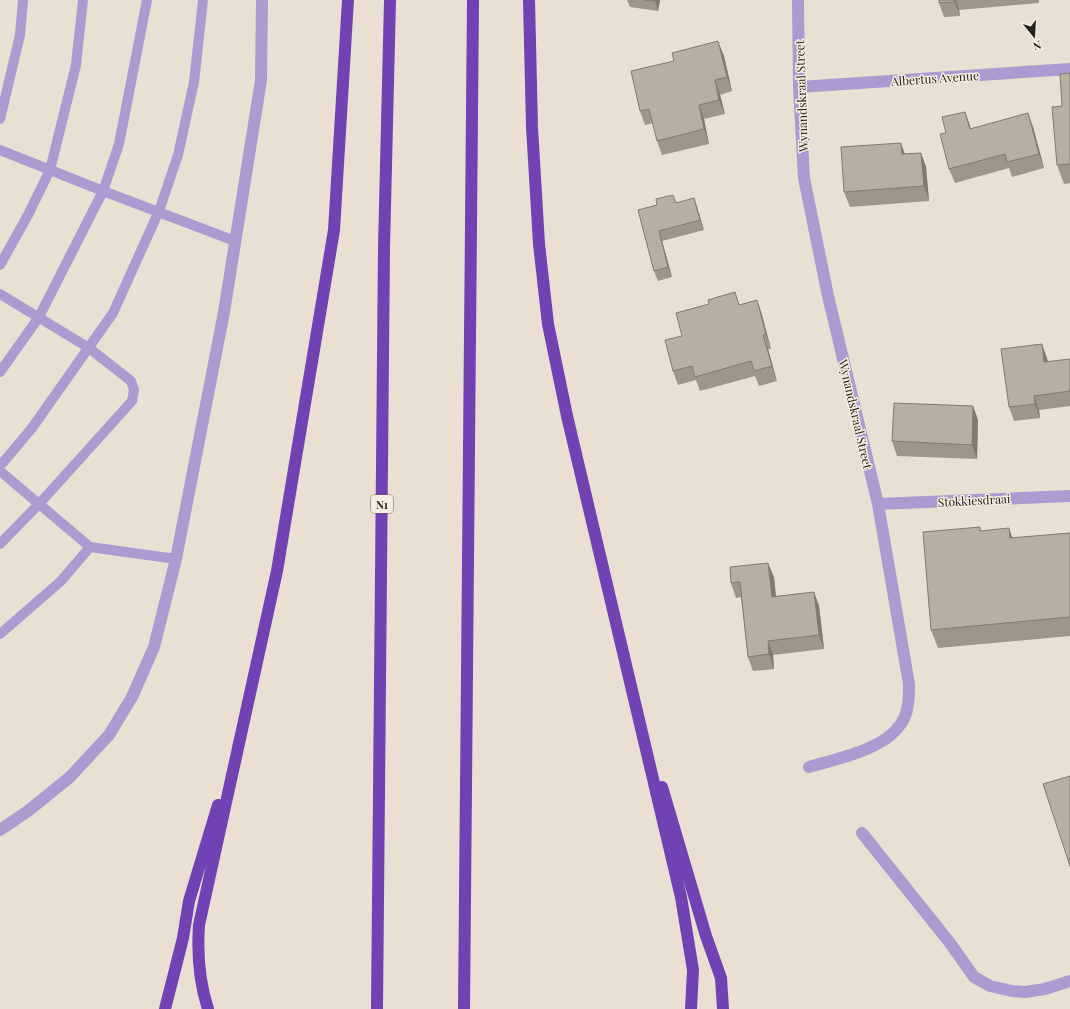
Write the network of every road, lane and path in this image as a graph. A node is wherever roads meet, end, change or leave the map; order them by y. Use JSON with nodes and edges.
{"nodes":[{"id":1,"x":23,"y":0,"type":"edge"},
{"id":2,"x":83,"y":0,"type":"edge"},
{"id":3,"x":147,"y":0,"type":"edge"},
{"id":4,"x":203,"y":0,"type":"edge"},
{"id":5,"x":262,"y":0,"type":"edge"},
{"id":6,"x":348,"y":0,"type":"edge"},
{"id":7,"x":390,"y":0,"type":"edge"},
{"id":8,"x":473,"y":0,"type":"edge"},
{"id":9,"x":529,"y":0,"type":"edge"},
{"id":10,"x":798,"y":0,"type":"edge"},
{"id":11,"x":1070,"y":70,"type":"edge"},
{"id":12,"x":799,"y":87,"type":"junction"},
{"id":13,"x":0,"y":119,"type":"edge"},
{"id":14,"x":0,"y":150,"type":"edge"},
{"id":15,"x":50,"y":170,"type":"junction"},
{"id":16,"x":103,"y":191,"type":"junction"},
{"id":17,"x":159,"y":211,"type":"junction"},
{"id":18,"x":235,"y":241,"type":"junction"},
{"id":19,"x":0,"y":265,"type":"edge"},
{"id":20,"x":0,"y":294,"type":"edge"},
{"id":21,"x":39,"y":318,"type":"junction"},
{"id":22,"x":89,"y":348,"type":"junction"},
{"id":23,"x":0,"y":372,"type":"edge"},
{"id":24,"x":0,"y":466,"type":"edge"},
{"id":25,"x":0,"y":471,"type":"edge"},
{"id":26,"x":1070,"y":496,"type":"edge"},
{"id":27,"x":40,"y":503,"type":"junction"},
{"id":28,"x":878,"y":504,"type":"junction"},
{"id":29,"x":0,"y":544,"type":"edge"},
{"id":30,"x":90,"y":547,"type":"junction"},
{"id":31,"x":176,"y":559,"type":"junction"},
{"id":32,"x":0,"y":634,"type":"edge"},
{"id":33,"x":622,"y":650,"type":"junction"},
{"id":34,"x":247,"y":710,"type":"junction"},
{"id":35,"x":809,"y":767,"type":"dead end"},
{"id":36,"x":0,"y":830,"type":"edge"},
{"id":37,"x":862,"y":833,"type":"dead end"},
{"id":38,"x":1070,"y":981,"type":"edge"},
{"id":39,"x":165,"y":1009,"type":"edge"},
{"id":40,"x":208,"y":1009,"type":"edge"},
{"id":41,"x":376,"y":1009,"type":"edge"},
{"id":42,"x":464,"y":1009,"type":"edge"},
{"id":43,"x":691,"y":1009,"type":"edge"},
{"id":44,"x":723,"y":1009,"type":"edge"}],
"edges":[{"from":1,"to":13,"type":"lane"},
{"from":2,"to":15,"type":"lane"},
{"from":3,"to":16,"type":"lane"},
{"from":4,"to":17,"type":"lane"},
{"from":5,"to":18,"type":"street"},
{"from":6,"to":34,"type":"highway"},
{"from":7,"to":41,"type":"highway","number":"N1"},
{"from":8,"to":42,"type":"highway"},
{"from":9,"to":33,"type":"highway"},
{"from":10,"to":12,"type":"street","name":"Wynandskraal Street"},
{"from":11,"to":12,"type":"street","name":"Albertus Avenue"},
{"from":12,"to":28,"type":"street","name":"Wynandskraal Street"},
{"from":14,"to":15,"type":"lane"},
{"from":15,"to":16,"type":"lane"},
{"from":15,"to":19,"type":"lane"},
{"from":16,"to":17,"type":"lane"},
{"from":16,"to":21,"type":"lane"},
{"from":17,"to":18,"type":"lane"},
{"from":17,"to":22,"type":"lane"},
{"from":18,"to":31,"type":"street"},
{"from":20,"to":21,"type":"lane"},
{"from":21,"to":22,"type":"lane"},
{"from":21,"to":23,"type":"lane"},
{"from":22,"to":24,"type":"lane"},
{"from":22,"to":27,"type":"lane"},
{"from":25,"to":27,"type":"lane"},
{"from":26,"to":28,"type":"street","name":"Stokkiesdraai"},
{"from":27,"to":29,"type":"lane"},
{"from":27,"to":30,"type":"lane"},
{"from":28,"to":35,"type":"street","name":"Wynandskraal Street"},
{"from":30,"to":31,"type":"lane"},
{"from":30,"to":32,"type":"lane"},
{"from":31,"to":36,"type":"street"},
{"from":33,"to":43,"type":"highway"},
{"from":33,"to":44,"type":"highway"},
{"from":34,"to":39,"type":"highway"},
{"from":34,"to":40,"type":"highway"},
{"from":37,"to":38,"type":"street"}]}
